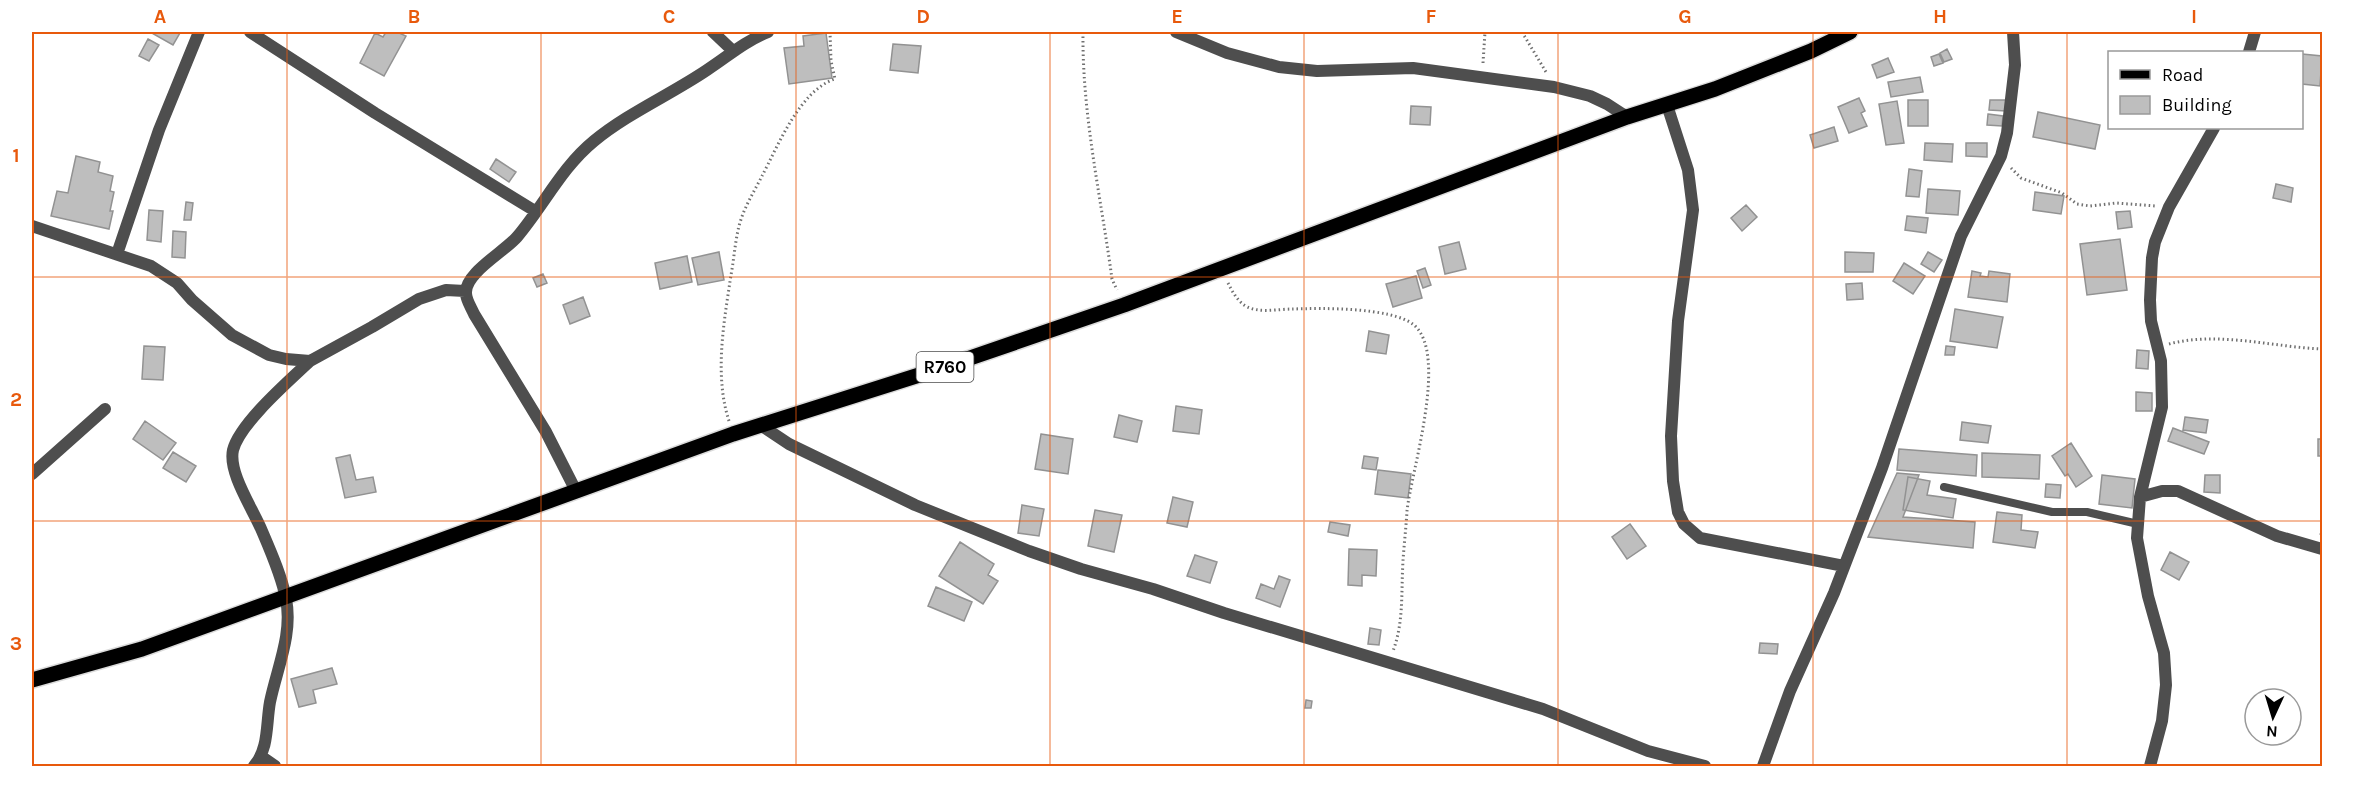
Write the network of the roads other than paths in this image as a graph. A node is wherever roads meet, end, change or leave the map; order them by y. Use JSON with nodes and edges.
{"nodes":[{"id":1,"x":199,"y":32,"type":"edge"},
{"id":2,"x":250,"y":32,"type":"edge"},
{"id":3,"x":713,"y":32,"type":"edge"},
{"id":4,"x":768,"y":32,"type":"edge"},
{"id":5,"x":1176,"y":32,"type":"edge"},
{"id":6,"x":1850,"y":32,"type":"edge"},
{"id":7,"x":2013,"y":32,"type":"edge"},
{"id":8,"x":2255,"y":32,"type":"edge"},
{"id":9,"x":732,"y":50,"type":"junction"},
{"id":10,"x":2249,"y":51,"type":"edge"},
{"id":11,"x":1666,"y":105,"type":"junction"},
{"id":12,"x":1628,"y":117,"type":"junction"},
{"id":13,"x":2213,"y":129,"type":"edge"},
{"id":14,"x":535,"y":212,"type":"junction"},
{"id":15,"x":32,"y":226,"type":"edge"},
{"id":16,"x":117,"y":254,"type":"junction"},
{"id":17,"x":465,"y":291,"type":"junction"},
{"id":18,"x":310,"y":361,"type":"junction"},
{"id":19,"x":105,"y":409,"type":"dead end"},
{"id":20,"x":762,"y":426,"type":"junction"},
{"id":21,"x":32,"y":474,"type":"edge"},
{"id":22,"x":1944,"y":487,"type":"dead end"},
{"id":23,"x":576,"y":491,"type":"junction"},
{"id":24,"x":2140,"y":497,"type":"junction"},
{"id":25,"x":2138,"y":524,"type":"junction"},
{"id":26,"x":2322,"y":549,"type":"edge"},
{"id":27,"x":1844,"y":566,"type":"junction"},
{"id":28,"x":286,"y":597,"type":"junction"},
{"id":29,"x":32,"y":680,"type":"edge"},
{"id":30,"x":258,"y":762,"type":"edge"},
{"id":31,"x":275,"y":766,"type":"edge"},
{"id":32,"x":1705,"y":766,"type":"edge"},
{"id":33,"x":1763,"y":766,"type":"edge"},
{"id":34,"x":2150,"y":766,"type":"edge"}],
"edges":[{"from":1,"to":16,"type":"street"},
{"from":2,"to":14,"type":"street"},
{"from":3,"to":9,"type":"street"},
{"from":4,"to":9,"type":"street"},
{"from":5,"to":12,"type":"street"},
{"from":6,"to":11,"type":"main road","number":"R760"},
{"from":7,"to":27,"type":"street"},
{"from":8,"to":10,"type":"street"},
{"from":9,"to":14,"type":"street"},
{"from":11,"to":12,"type":"main road","number":"R760"},
{"from":11,"to":27,"type":"street"},
{"from":12,"to":20,"type":"main road","number":"R760"},
{"from":13,"to":24,"type":"street"},
{"from":14,"to":17,"type":"street"},
{"from":15,"to":16,"type":"street"},
{"from":16,"to":18,"type":"street"},
{"from":17,"to":18,"type":"street"},
{"from":17,"to":23,"type":"street"},
{"from":18,"to":28,"type":"street"},
{"from":19,"to":21,"type":"street"},
{"from":20,"to":23,"type":"main road","number":"R760"},
{"from":20,"to":32,"type":"street"},
{"from":22,"to":25,"type":"lane"},
{"from":23,"to":28,"type":"main road","number":"R760"},
{"from":24,"to":25,"type":"street"},
{"from":24,"to":26,"type":"street"},
{"from":25,"to":34,"type":"street"},
{"from":27,"to":33,"type":"street"},
{"from":28,"to":29,"type":"main road","number":"R760"},
{"from":28,"to":30,"type":"street"},
{"from":30,"to":31,"type":"street"}]}
